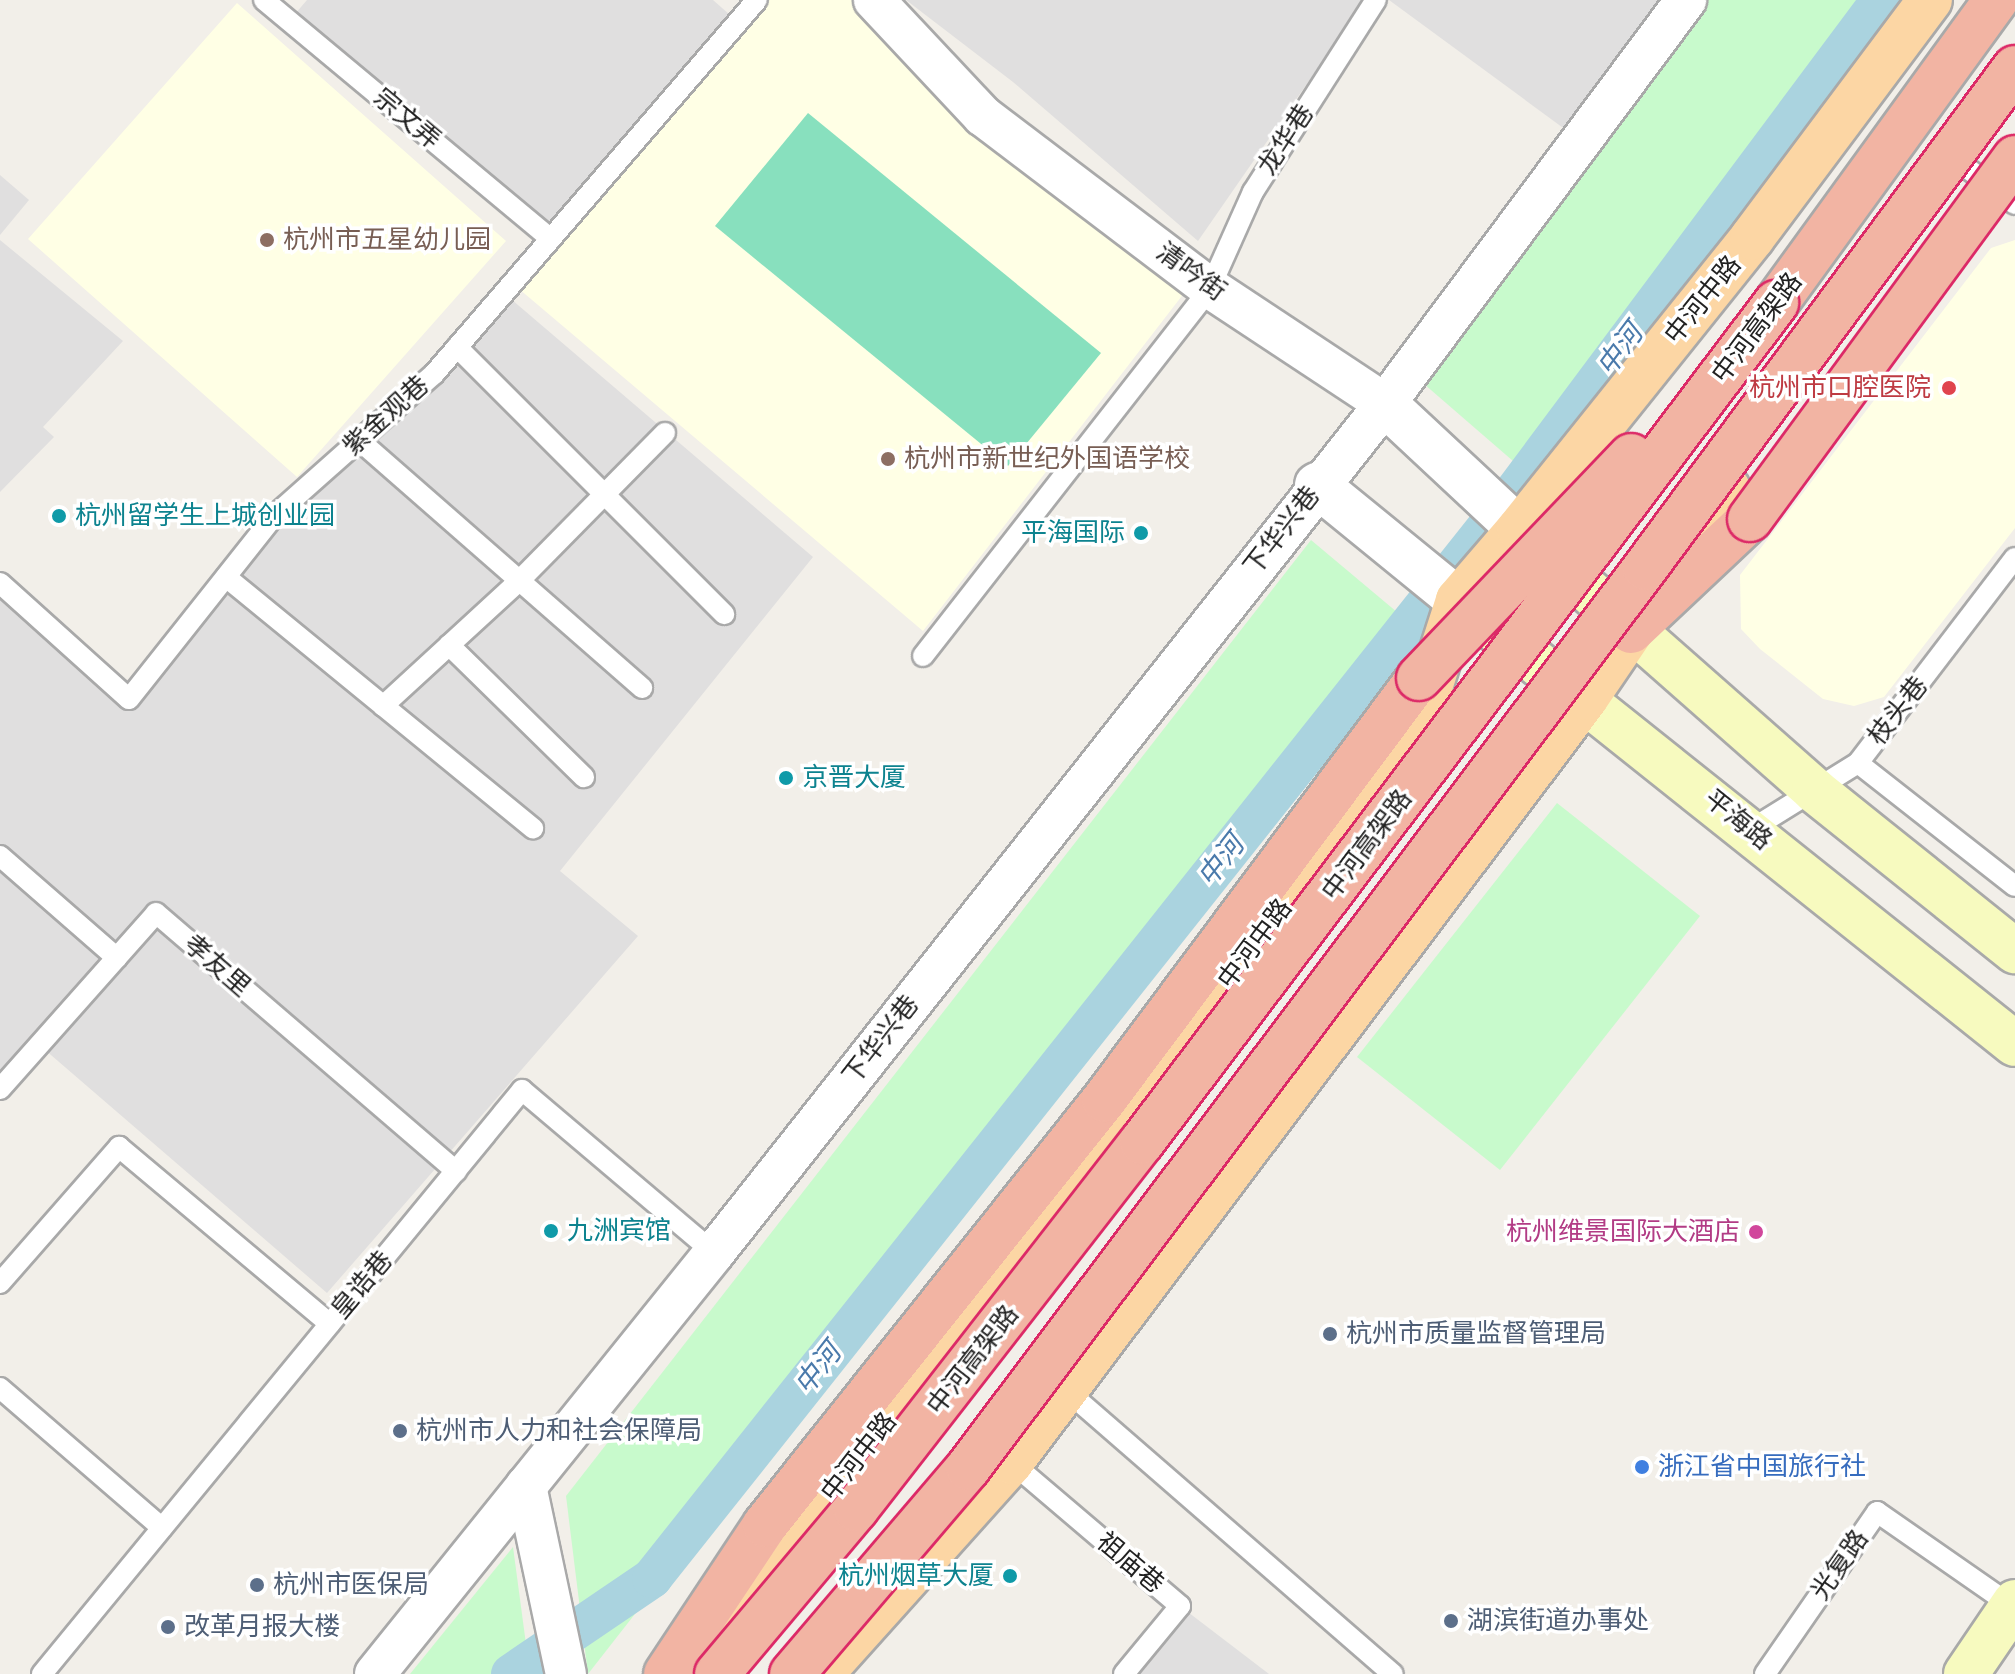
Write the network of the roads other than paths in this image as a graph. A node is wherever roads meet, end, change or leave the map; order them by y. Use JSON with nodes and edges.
{"nodes":[{"id":1,"x":264,"y":0,"type":"edge"},
{"id":2,"x":757,"y":0,"type":"edge"},
{"id":3,"x":874,"y":0,"type":"edge"},
{"id":4,"x":1376,"y":0,"type":"edge"},
{"id":5,"x":1686,"y":0,"type":"edge"},
{"id":6,"x":1930,"y":0,"type":"edge"},
{"id":7,"x":1996,"y":0,"type":"edge"},
{"id":8,"x":2015,"y":68,"type":"edge"},
{"id":9,"x":2015,"y":103,"type":"edge"},
{"id":10,"x":2015,"y":158,"type":"edge"},
{"id":11,"x":1967,"y":168,"type":"junction"},
{"id":12,"x":2015,"y":204,"type":"edge"},
{"id":13,"x":551,"y":239,"type":"junction"},
{"id":14,"x":1210,"y":288,"type":"junction"},
{"id":15,"x":1776,"y":303,"type":"junction"},
{"id":16,"x":457,"y":347,"type":"junction"},
{"id":17,"x":1385,"y":404,"type":"junction"},
{"id":18,"x":665,"y":433,"type":"dead end"},
{"id":19,"x":360,"y":441,"type":"junction"},
{"id":20,"x":1317,"y":485,"type":"junction"},
{"id":21,"x":603,"y":493,"type":"junction"},
{"id":22,"x":1519,"y":529,"type":"junction"},
{"id":23,"x":2015,"y":558,"type":"edge"},
{"id":24,"x":226,"y":577,"type":"junction"},
{"id":25,"x":519,"y":581,"type":"junction"},
{"id":26,"x":0,"y":583,"type":"edge"},
{"id":27,"x":1458,"y":600,"type":"junction"},
{"id":28,"x":724,"y":614,"type":"dead end"},
{"id":29,"x":1631,"y":631,"type":"junction"},
{"id":30,"x":449,"y":645,"type":"junction"},
{"id":31,"x":923,"y":656,"type":"dead end"},
{"id":32,"x":642,"y":688,"type":"dead end"},
{"id":33,"x":1586,"y":698,"type":"junction"},
{"id":34,"x":383,"y":706,"type":"junction"},
{"id":35,"x":1858,"y":763,"type":"junction"},
{"id":36,"x":584,"y":777,"type":"dead end"},
{"id":37,"x":1814,"y":790,"type":"junction"},
{"id":38,"x":533,"y":828,"type":"dead end"},
{"id":39,"x":1750,"y":830,"type":"junction"},
{"id":40,"x":0,"y":856,"type":"edge"},
{"id":41,"x":2015,"y":886,"type":"edge"},
{"id":42,"x":2015,"y":951,"type":"edge"},
{"id":43,"x":117,"y":958,"type":"junction"},
{"id":44,"x":2015,"y":1044,"type":"edge"},
{"id":45,"x":0,"y":1089,"type":"edge"},
{"id":46,"x":456,"y":1171,"type":"junction"},
{"id":47,"x":714,"y":1253,"type":"junction"},
{"id":48,"x":0,"y":1283,"type":"edge"},
{"id":49,"x":330,"y":1324,"type":"junction"},
{"id":50,"x":0,"y":1388,"type":"edge"},
{"id":51,"x":1066,"y":1390,"type":"junction"},
{"id":52,"x":1011,"y":1462,"type":"junction"},
{"id":53,"x":526,"y":1486,"type":"junction"},
{"id":54,"x":162,"y":1528,"type":"junction"},
{"id":55,"x":2014,"y":1604,"type":"edge"},
{"id":56,"x":565,"y":1670,"type":"edge"},
{"id":57,"x":42,"y":1674,"type":"edge"},
{"id":58,"x":375,"y":1674,"type":"edge"},
{"id":59,"x":666,"y":1674,"type":"edge"},
{"id":60,"x":682,"y":1674,"type":"edge"},
{"id":61,"x":717,"y":1674,"type":"edge"},
{"id":62,"x":792,"y":1674,"type":"edge"},
{"id":63,"x":821,"y":1674,"type":"edge"},
{"id":64,"x":845,"y":1674,"type":"edge"},
{"id":65,"x":1124,"y":1674,"type":"edge"},
{"id":66,"x":1393,"y":1674,"type":"edge"},
{"id":67,"x":1765,"y":1674,"type":"edge"},
{"id":68,"x":1966,"y":1674,"type":"edge"}],
"edges":[{"from":1,"to":13,"type":"lane","name":"宗文弄"},
{"from":2,"to":13,"type":"lane","name":"紫金观巷"},
{"from":3,"to":14,"type":"street","name":"清吟街"},
{"from":4,"to":14,"type":"lane","name":"龙华巷"},
{"from":5,"to":17,"type":"street","name":"下华兴巷"},
{"from":6,"to":22,"type":"main road","name":"中河中路"},
{"from":7,"to":15,"type":"highway","name":"中河高架路"},
{"from":8,"to":62,"type":"highway","name":"中河高架路","bridge":true},
{"from":9,"to":11,"type":"main road"},
{"from":10,"to":29,"type":"highway","bridge":true},
{"from":11,"to":12,"type":"lane"},
{"from":11,"to":29,"type":"main road"},
{"from":13,"to":16,"type":"lane","name":"紫金观巷"},
{"from":14,"to":17,"type":"street","name":"清吟街"},
{"from":14,"to":31,"type":"lane","name":"龙华巷"},
{"from":15,"to":59,"type":"highway","bridge":true},
{"from":15,"to":61,"type":"highway","name":"中河高架路","bridge":true},
{"from":16,"to":19,"type":"lane","name":"紫金观巷"},
{"from":16,"to":21,"type":"lane"},
{"from":17,"to":20,"type":"street","name":"下华兴巷"},
{"from":17,"to":22,"type":"street","name":"清吟街"},
{"from":18,"to":21,"type":"lane"},
{"from":19,"to":24,"type":"lane","name":"紫金观巷"},
{"from":19,"to":25,"type":"lane"},
{"from":20,"to":27,"type":"street"},
{"from":20,"to":47,"type":"street","name":"下华兴巷"},
{"from":21,"to":25,"type":"lane"},
{"from":21,"to":28,"type":"lane"},
{"from":22,"to":27,"type":"main road","name":"中河中路"},
{"from":22,"to":29,"type":"main road"},
{"from":23,"to":35,"type":"lane","name":"枝头巷"},
{"from":24,"to":26,"type":"lane","name":"紫金观巷"},
{"from":24,"to":34,"type":"lane"},
{"from":25,"to":30,"type":"lane"},
{"from":25,"to":32,"type":"lane"},
{"from":27,"to":33,"type":"main road","name":"平海路"},
{"from":27,"to":60,"type":"main road","name":"中河中路"},
{"from":29,"to":33,"type":"main road"},
{"from":29,"to":37,"type":"main road"},
{"from":30,"to":34,"type":"lane"},
{"from":30,"to":36,"type":"lane"},
{"from":33,"to":39,"type":"main road","name":"平海路"},
{"from":33,"to":51,"type":"main road"},
{"from":34,"to":38,"type":"lane"},
{"from":35,"to":37,"type":"lane","name":"枝头巷"},
{"from":35,"to":41,"type":"lane"},
{"from":37,"to":39,"type":"lane","name":"枝头巷"},
{"from":37,"to":42,"type":"main road"},
{"from":39,"to":44,"type":"main road","name":"平海路"},
{"from":40,"to":43,"type":"lane"},
{"from":43,"to":45,"type":"lane","name":"孝友里"},
{"from":43,"to":46,"type":"lane","name":"孝友里"},
{"from":46,"to":47,"type":"lane","name":"皇诰巷"},
{"from":46,"to":49,"type":"lane","name":"皇诰巷"},
{"from":47,"to":53,"type":"street","name":"下华兴巷"},
{"from":48,"to":49,"type":"lane"},
{"from":49,"to":54,"type":"lane","name":"皇诰巷"},
{"from":50,"to":54,"type":"lane"},
{"from":51,"to":52,"type":"main road"},
{"from":51,"to":66,"type":"lane"},
{"from":52,"to":63,"type":"main road"},
{"from":52,"to":64,"type":"lane"},
{"from":52,"to":65,"type":"lane","name":"祖庙巷"},
{"from":53,"to":56,"type":"street"},
{"from":53,"to":58,"type":"street","name":"下华兴巷"},
{"from":54,"to":57,"type":"lane","name":"皇诰巷"},
{"from":55,"to":67,"type":"lane","name":"光复路"},
{"from":55,"to":68,"type":"main road"}]}
